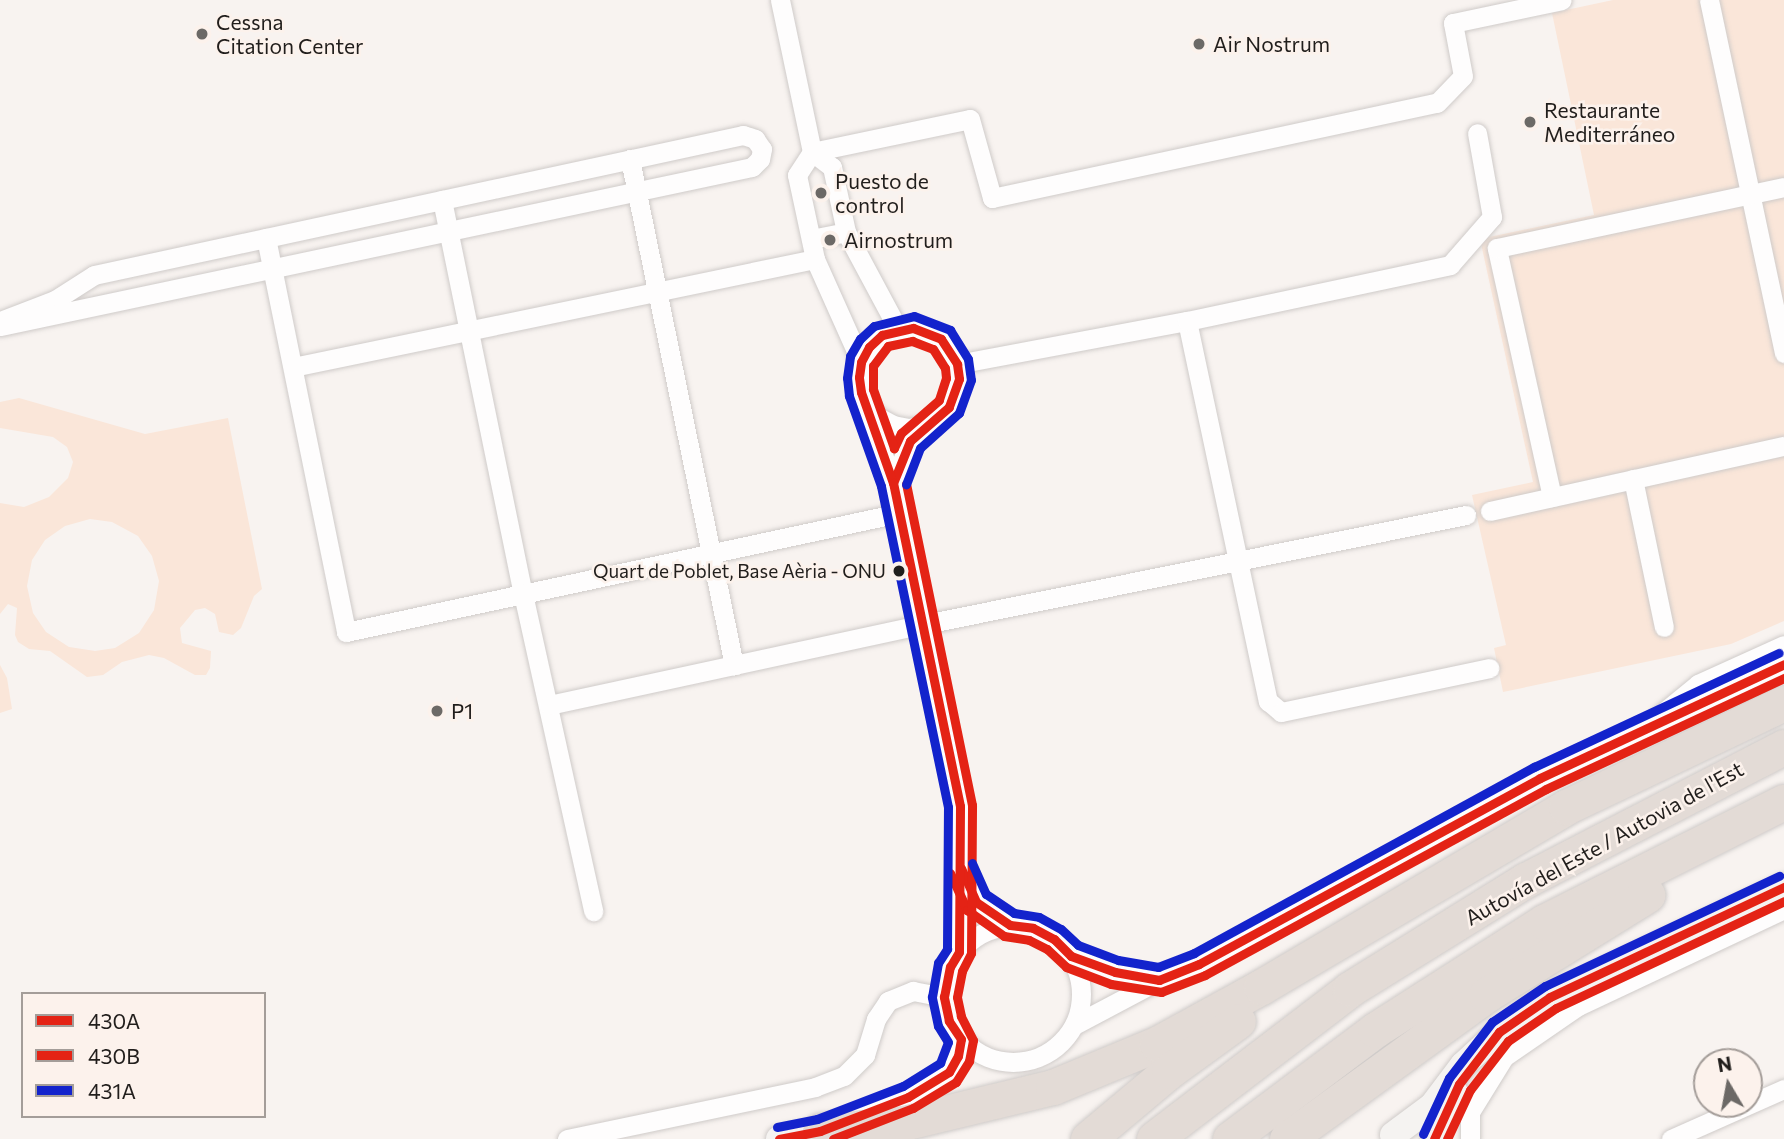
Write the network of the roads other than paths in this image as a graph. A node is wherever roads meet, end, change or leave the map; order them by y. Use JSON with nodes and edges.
{"nodes":[{"id":1,"x":780,"y":0,"type":"edge"},
{"id":2,"x":1562,"y":0,"type":"edge"},
{"id":3,"x":1709,"y":0,"type":"edge"},
{"id":4,"x":1477,"y":133,"type":"dead end"},
{"id":5,"x":813,"y":152,"type":"junction"},
{"id":6,"x":630,"y":159,"type":"junction"},
{"id":7,"x":1784,"y":187,"type":"edge"},
{"id":8,"x":636,"y":192,"type":"junction"},
{"id":9,"x":1750,"y":194,"type":"junction"},
{"id":10,"x":442,"y":200,"type":"junction"},
{"id":11,"x":449,"y":232,"type":"junction"},
{"id":12,"x":846,"y":232,"type":"junction"},
{"id":13,"x":266,"y":237,"type":"junction"},
{"id":14,"x":811,"y":239,"type":"junction"},
{"id":15,"x":815,"y":259,"type":"junction"},
{"id":16,"x":273,"y":269,"type":"junction"},
{"id":17,"x":94,"y":275,"type":"junction"},
{"id":18,"x":656,"y":291,"type":"junction"},
{"id":19,"x":100,"y":305,"type":"junction"},
{"id":20,"x":1188,"y":321,"type":"junction"},
{"id":21,"x":0,"y":323,"type":"edge"},
{"id":22,"x":898,"y":329,"type":"junction"},
{"id":23,"x":468,"y":331,"type":"junction"},
{"id":24,"x":1784,"y":353,"type":"edge"},
{"id":25,"x":861,"y":362,"type":"junction"},
{"id":26,"x":957,"y":364,"type":"junction"},
{"id":27,"x":293,"y":367,"type":"junction"},
{"id":28,"x":868,"y":405,"type":"junction"},
{"id":29,"x":925,"y":425,"type":"junction"},
{"id":30,"x":1784,"y":446,"type":"edge"},
{"id":31,"x":1633,"y":479,"type":"junction"},
{"id":32,"x":893,"y":484,"type":"junction"},
{"id":33,"x":1552,"y":497,"type":"junction"},
{"id":34,"x":1490,"y":511,"type":"dead end"},
{"id":35,"x":899,"y":513,"type":"junction"},
{"id":36,"x":1466,"y":515,"type":"dead end"},
{"id":37,"x":711,"y":554,"type":"junction"},
{"id":38,"x":1239,"y":562,"type":"junction"},
{"id":39,"x":523,"y":594,"type":"junction"},
{"id":40,"x":920,"y":625,"type":"junction"},
{"id":41,"x":1664,"y":627,"type":"dead end"},
{"id":42,"x":1784,"y":646,"type":"edge"},
{"id":43,"x":1784,"y":664,"type":"edge"},
{"id":44,"x":734,"y":665,"type":"junction"},
{"id":45,"x":1489,"y":668,"type":"dead end"},
{"id":46,"x":1784,"y":703,"type":"edge"},
{"id":47,"x":549,"y":705,"type":"junction"},
{"id":48,"x":1647,"y":728,"type":"junction"},
{"id":49,"x":1784,"y":747,"type":"edge"},
{"id":50,"x":1784,"y":802,"type":"edge"},
{"id":51,"x":1784,"y":825,"type":"edge"},
{"id":52,"x":961,"y":868,"type":"junction"},
{"id":53,"x":1784,"y":887,"type":"edge"},
{"id":54,"x":1784,"y":909,"type":"edge"},
{"id":55,"x":1391,"y":910,"type":"junction"},
{"id":56,"x":593,"y":911,"type":"dead end"},
{"id":57,"x":1010,"y":925,"type":"junction"},
{"id":58,"x":959,"y":952,"type":"junction"},
{"id":59,"x":1071,"y":956,"type":"junction"},
{"id":60,"x":1159,"y":980,"type":"junction"},
{"id":61,"x":944,"y":998,"type":"junction"},
{"id":62,"x":1074,"y":1025,"type":"junction"},
{"id":63,"x":1499,"y":1032,"type":"junction"},
{"id":64,"x":961,"y":1039,"type":"junction"},
{"id":65,"x":1784,"y":1089,"type":"edge"},
{"id":66,"x":820,"y":1131,"type":"junction"},
{"id":67,"x":1393,"y":1138,"type":"edge"},
{"id":68,"x":567,"y":1139,"type":"edge"},
{"id":69,"x":779,"y":1139,"type":"edge"},
{"id":70,"x":1088,"y":1139,"type":"edge"},
{"id":71,"x":1154,"y":1139,"type":"edge"},
{"id":72,"x":1230,"y":1139,"type":"edge"},
{"id":73,"x":1287,"y":1139,"type":"edge"},
{"id":74,"x":1434,"y":1139,"type":"edge"},
{"id":75,"x":1469,"y":1139,"type":"edge"},
{"id":76,"x":1671,"y":1139,"type":"edge"}],
"edges":[{"from":1,"to":5,"type":"street"},
{"from":2,"to":5,"type":"street"},
{"from":3,"to":9,"type":"street"},
{"from":4,"to":20,"type":"street"},
{"from":5,"to":12,"type":"street"},
{"from":5,"to":14,"type":"street"},
{"from":6,"to":8,"type":"street"},
{"from":6,"to":8,"type":"street"},
{"from":6,"to":10,"type":"street"},
{"from":7,"to":9,"type":"street"},
{"from":8,"to":11,"type":"street"},
{"from":8,"to":18,"type":"street"},
{"from":9,"to":24,"type":"street"},
{"from":9,"to":33,"type":"street"},
{"from":10,"to":11,"type":"street"},
{"from":10,"to":13,"type":"street"},
{"from":11,"to":16,"type":"street"},
{"from":11,"to":23,"type":"street"},
{"from":12,"to":14,"type":"street"},
{"from":12,"to":22,"type":"street"},
{"from":13,"to":16,"type":"street"},
{"from":13,"to":17,"type":"street"},
{"from":14,"to":15,"type":"street"},
{"from":15,"to":18,"type":"street"},
{"from":15,"to":25,"type":"street"},
{"from":16,"to":19,"type":"street"},
{"from":16,"to":27,"type":"street"},
{"from":17,"to":19,"type":"street"},
{"from":17,"to":21,"type":"street"},
{"from":18,"to":23,"type":"street"},
{"from":18,"to":37,"type":"street"},
{"from":19,"to":21,"type":"street"},
{"from":20,"to":26,"type":"street"},
{"from":20,"to":38,"type":"street"},
{"from":22,"to":25,"type":"street"},
{"from":22,"to":26,"type":"street"},
{"from":23,"to":27,"type":"street"},
{"from":23,"to":39,"type":"street"},
{"from":25,"to":28,"type":"street"},
{"from":26,"to":29,"type":"street"},
{"from":27,"to":39,"type":"street"},
{"from":28,"to":29,"type":"street"},
{"from":28,"to":32,"type":"street"},
{"from":29,"to":32,"type":"street"},
{"from":30,"to":31,"type":"street"},
{"from":31,"to":33,"type":"street"},
{"from":31,"to":41,"type":"street"},
{"from":32,"to":35,"type":"street"},
{"from":33,"to":34,"type":"street"},
{"from":35,"to":37,"type":"street"},
{"from":35,"to":40,"type":"street"},
{"from":36,"to":38,"type":"street"},
{"from":37,"to":39,"type":"street"},
{"from":37,"to":44,"type":"street"},
{"from":38,"to":40,"type":"street"},
{"from":38,"to":45,"type":"street"},
{"from":39,"to":47,"type":"street"},
{"from":40,"to":44,"type":"street"},
{"from":40,"to":52,"type":"street"},
{"from":42,"to":48,"type":"street"},
{"from":43,"to":48,"type":"street"},
{"from":44,"to":47,"type":"street"},
{"from":46,"to":55,"type":"highway"},
{"from":47,"to":56,"type":"street"},
{"from":48,"to":60,"type":"street"},
{"from":49,"to":71,"type":"highway","name":"Autovía del Este / Autovia de l'Est"},
{"from":50,"to":72,"type":"highway","name":"Autovía del Este / Autovia de l'Est"},
{"from":51,"to":73,"type":"highway"},
{"from":52,"to":57,"type":"street"},
{"from":52,"to":58,"type":"street"},
{"from":53,"to":63,"type":"street"},
{"from":54,"to":75,"type":"street"},
{"from":55,"to":66,"type":"highway"},
{"from":55,"to":70,"type":"highway"},
{"from":57,"to":58,"type":"street"},
{"from":57,"to":59,"type":"street"},
{"from":58,"to":61,"type":"street"},
{"from":59,"to":60,"type":"street"},
{"from":59,"to":62,"type":"street"},
{"from":60,"to":62,"type":"street"},
{"from":61,"to":64,"type":"street"},
{"from":61,"to":68,"type":"street"},
{"from":62,"to":64,"type":"street"},
{"from":63,"to":67,"type":"street"},
{"from":63,"to":74,"type":"street"},
{"from":64,"to":66,"type":"street"},
{"from":65,"to":76,"type":"street"},
{"from":66,"to":69,"type":"street"}]}
